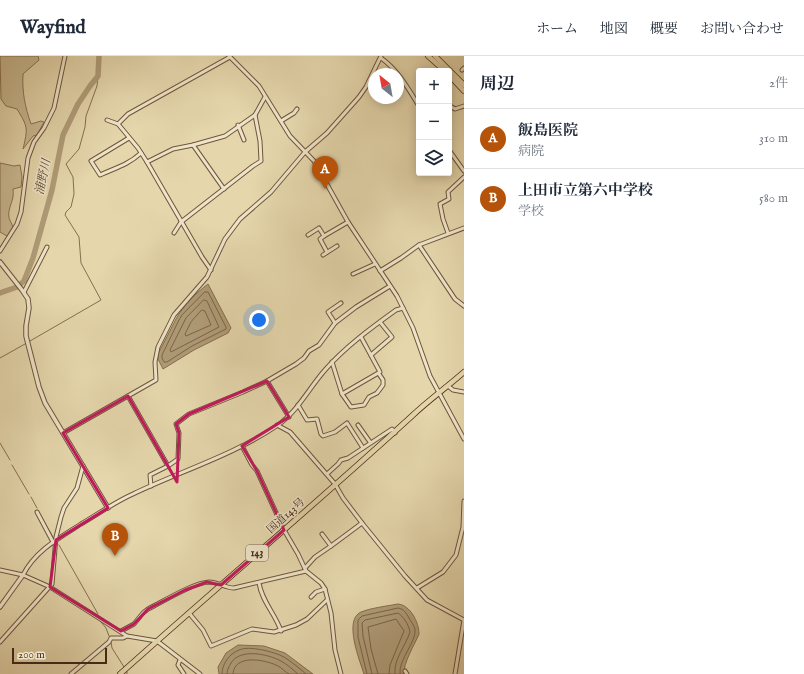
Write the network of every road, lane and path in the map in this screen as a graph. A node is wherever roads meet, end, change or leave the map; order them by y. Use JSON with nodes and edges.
{"nodes":[{"id":1,"x":65,"y":56,"type":"edge"},
{"id":2,"x":230,"y":56,"type":"edge"},
{"id":3,"x":428,"y":56,"type":"edge"},
{"id":4,"x":435,"y":56,"type":"edge"},
{"id":5,"x":381,"y":57,"type":"edge"},
{"id":6,"x":442,"y":68,"type":"edge"},
{"id":7,"x":452,"y":78,"type":"edge"},
{"id":8,"x":464,"y":85,"type":"edge"},
{"id":9,"x":464,"y":90,"type":"edge"},
{"id":10,"x":265,"y":97,"type":"junction"},
{"id":11,"x":418,"y":104,"type":"edge"},
{"id":12,"x":464,"y":106,"type":"edge"},
{"id":13,"x":452,"y":107,"type":"edge"},
{"id":14,"x":297,"y":109,"type":"dead end"},
{"id":15,"x":255,"y":115,"type":"junction"},
{"id":16,"x":106,"y":120,"type":"dead end"},
{"id":17,"x":281,"y":121,"type":"junction"},
{"id":18,"x":118,"y":124,"type":"junction"},
{"id":19,"x":238,"y":125,"type":"junction"},
{"id":20,"x":130,"y":138,"type":"junction"},
{"id":21,"x":244,"y":140,"type":"dead end"},
{"id":22,"x":193,"y":146,"type":"junction"},
{"id":23,"x":305,"y":152,"type":"junction"},
{"id":24,"x":141,"y":153,"type":"junction"},
{"id":25,"x":452,"y":154,"type":"edge"},
{"id":26,"x":147,"y":162,"type":"junction"},
{"id":27,"x":464,"y":171,"type":"edge"},
{"id":28,"x":464,"y":177,"type":"edge"},
{"id":29,"x":224,"y":189,"type":"junction"},
{"id":30,"x":181,"y":222,"type":"junction"},
{"id":31,"x":348,"y":222,"type":"junction"},
{"id":32,"x":464,"y":228,"type":"edge"},
{"id":33,"x":174,"y":233,"type":"dead end"},
{"id":34,"x":448,"y":233,"type":"junction"},
{"id":35,"x":308,"y":235,"type":"dead end"},
{"id":36,"x":324,"y":236,"type":"junction"},
{"id":37,"x":419,"y":245,"type":"junction"},
{"id":38,"x":337,"y":246,"type":"dead end"},
{"id":39,"x":47,"y":247,"type":"dead end"},
{"id":40,"x":0,"y":250,"type":"edge"},
{"id":41,"x":327,"y":252,"type":"junction"},
{"id":42,"x":323,"y":255,"type":"dead end"},
{"id":43,"x":0,"y":262,"type":"edge"},
{"id":44,"x":375,"y":264,"type":"junction"},
{"id":45,"x":211,"y":270,"type":"junction"},
{"id":46,"x":380,"y":271,"type":"junction"},
{"id":47,"x":353,"y":274,"type":"dead end"},
{"id":48,"x":390,"y":286,"type":"junction"},
{"id":49,"x":23,"y":291,"type":"junction"},
{"id":50,"x":341,"y":304,"type":"dead end"},
{"id":51,"x":464,"y":306,"type":"edge"},
{"id":52,"x":403,"y":308,"type":"junction"},
{"id":53,"x":380,"y":322,"type":"junction"},
{"id":54,"x":335,"y":323,"type":"junction"},
{"id":55,"x":360,"y":336,"type":"junction"},
{"id":56,"x":371,"y":355,"type":"junction"},
{"id":57,"x":332,"y":362,"type":"junction"},
{"id":58,"x":464,"y":372,"type":"edge"},
{"id":59,"x":379,"y":374,"type":"junction"},
{"id":60,"x":267,"y":382,"type":"junction"},
{"id":61,"x":448,"y":386,"type":"junction"},
{"id":62,"x":464,"y":392,"type":"edge"},
{"id":63,"x":342,"y":394,"type":"junction"},
{"id":64,"x":439,"y":394,"type":"junction"},
{"id":65,"x":128,"y":396,"type":"junction"},
{"id":66,"x":298,"y":405,"type":"junction"},
{"id":67,"x":289,"y":417,"type":"junction"},
{"id":68,"x":277,"y":425,"type":"junction"},
{"id":69,"x":358,"y":425,"type":"dead end"},
{"id":70,"x":63,"y":433,"type":"junction"},
{"id":71,"x":395,"y":433,"type":"junction"},
{"id":72,"x":464,"y":439,"type":"edge"},
{"id":73,"x":370,"y":442,"type":"junction"},
{"id":74,"x":242,"y":446,"type":"junction"},
{"id":75,"x":363,"y":448,"type":"junction"},
{"id":76,"x":83,"y":466,"type":"junction"},
{"id":77,"x":168,"y":466,"type":"junction"},
{"id":78,"x":327,"y":474,"type":"junction"},
{"id":79,"x":335,"y":484,"type":"junction"},
{"id":80,"x":151,"y":486,"type":"junction"},
{"id":81,"x":464,"y":501,"type":"edge"},
{"id":82,"x":108,"y":508,"type":"junction"},
{"id":83,"x":37,"y":512,"type":"dead end"},
{"id":84,"x":362,"y":523,"type":"junction"},
{"id":85,"x":284,"y":530,"type":"junction"},
{"id":86,"x":322,"y":534,"type":"dead end"},
{"id":87,"x":54,"y":541,"type":"junction"},
{"id":88,"x":331,"y":546,"type":"junction"},
{"id":89,"x":0,"y":570,"type":"edge"},
{"id":90,"x":305,"y":570,"type":"junction"},
{"id":91,"x":23,"y":575,"type":"junction"},
{"id":92,"x":259,"y":583,"type":"junction"},
{"id":93,"x":221,"y":585,"type":"junction"},
{"id":94,"x":50,"y":587,"type":"junction"},
{"id":95,"x":417,"y":588,"type":"junction"},
{"id":96,"x":325,"y":589,"type":"junction"},
{"id":97,"x":311,"y":597,"type":"dead end"},
{"id":98,"x":328,"y":600,"type":"junction"},
{"id":99,"x":0,"y":606,"type":"edge"},
{"id":100,"x":190,"y":613,"type":"junction"},
{"id":101,"x":464,"y":619,"type":"edge"},
{"id":102,"x":121,"y":631,"type":"junction"},
{"id":103,"x":281,"y":631,"type":"junction"},
{"id":104,"x":127,"y":636,"type":"junction"},
{"id":105,"x":157,"y":641,"type":"junction"},
{"id":106,"x":0,"y":642,"type":"edge"},
{"id":107,"x":180,"y":660,"type":"junction"},
{"id":108,"x":71,"y":674,"type":"edge"},
{"id":109,"x":120,"y":674,"type":"edge"},
{"id":110,"x":184,"y":674,"type":"edge"},
{"id":111,"x":200,"y":674,"type":"edge"},
{"id":112,"x":341,"y":674,"type":"edge"},
{"id":113,"x":455,"y":674,"type":"edge"}],
"edges":[{"from":1,"to":40,"type":"street"},
{"from":2,"to":10,"type":"street"},
{"from":2,"to":18,"type":"street"},
{"from":3,"to":6,"type":"highway"},
{"from":4,"to":8,"type":"highway"},
{"from":5,"to":11,"type":"street"},
{"from":5,"to":23,"type":"street"},
{"from":7,"to":9,"type":"highway"},
{"from":10,"to":15,"type":"street"},
{"from":10,"to":17,"type":"street"},
{"from":12,"to":13,"type":"street"},
{"from":14,"to":17,"type":"street"},
{"from":15,"to":19,"type":"street"},
{"from":15,"to":29,"type":"street"},
{"from":16,"to":18,"type":"street"},
{"from":17,"to":23,"type":"street"},
{"from":18,"to":20,"type":"street"},
{"from":19,"to":21,"type":"street"},
{"from":19,"to":22,"type":"street"},
{"from":20,"to":24,"type":"street"},
{"from":20,"to":24,"type":"street"},
{"from":22,"to":26,"type":"street"},
{"from":22,"to":29,"type":"street"},
{"from":23,"to":31,"type":"street"},
{"from":23,"to":45,"type":"street"},
{"from":24,"to":26,"type":"street"},
{"from":25,"to":27,"type":"street"},
{"from":26,"to":30,"type":"street"},
{"from":28,"to":34,"type":"street"},
{"from":29,"to":30,"type":"street"},
{"from":30,"to":33,"type":"street"},
{"from":30,"to":45,"type":"street"},
{"from":31,"to":36,"type":"street"},
{"from":31,"to":44,"type":"street"},
{"from":32,"to":34,"type":"street"},
{"from":34,"to":37,"type":"street"},
{"from":35,"to":36,"type":"street"},
{"from":36,"to":41,"type":"street"},
{"from":37,"to":46,"type":"street"},
{"from":37,"to":51,"type":"street"},
{"from":38,"to":41,"type":"street"},
{"from":39,"to":49,"type":"street"},
{"from":41,"to":42,"type":"street"},
{"from":43,"to":49,"type":"street"},
{"from":44,"to":46,"type":"street"},
{"from":44,"to":47,"type":"street"},
{"from":45,"to":65,"type":"street"},
{"from":46,"to":48,"type":"street"},
{"from":48,"to":52,"type":"street"},
{"from":48,"to":54,"type":"street"},
{"from":49,"to":70,"type":"street"},
{"from":50,"to":54,"type":"street"},
{"from":52,"to":53,"type":"street"},
{"from":52,"to":64,"type":"street"},
{"from":53,"to":55,"type":"street"},
{"from":53,"to":56,"type":"street"},
{"from":54,"to":60,"type":"street"},
{"from":55,"to":56,"type":"street"},
{"from":55,"to":57,"type":"street"},
{"from":56,"to":59,"type":"street"},
{"from":57,"to":63,"type":"street"},
{"from":57,"to":66,"type":"street"},
{"from":58,"to":61,"type":"highway","name":"国道143号","number":"143"},
{"from":59,"to":63,"type":"street"},
{"from":59,"to":63,"type":"street"},
{"from":60,"to":67,"type":"street"},
{"from":60,"to":77,"type":"street"},
{"from":61,"to":62,"type":"street"},
{"from":61,"to":64,"type":"highway","name":"国道143号","number":"143"},
{"from":64,"to":71,"type":"highway","name":"国道143号","number":"143"},
{"from":64,"to":72,"type":"street"},
{"from":65,"to":70,"type":"street"},
{"from":65,"to":77,"type":"street"},
{"from":66,"to":67,"type":"street"},
{"from":66,"to":75,"type":"street"},
{"from":67,"to":68,"type":"street"},
{"from":68,"to":74,"type":"street"},
{"from":68,"to":78,"type":"street"},
{"from":69,"to":73,"type":"street"},
{"from":70,"to":76,"type":"street"},
{"from":71,"to":73,"type":"street"},
{"from":71,"to":79,"type":"highway","name":"国道143号","number":"143"},
{"from":73,"to":75,"type":"street"},
{"from":74,"to":80,"type":"street"},
{"from":74,"to":85,"type":"street"},
{"from":75,"to":78,"type":"street"},
{"from":76,"to":82,"type":"street"},
{"from":76,"to":87,"type":"street"},
{"from":77,"to":80,"type":"street"},
{"from":78,"to":79,"type":"street"},
{"from":79,"to":84,"type":"street"},
{"from":79,"to":85,"type":"highway","name":"国道143号","number":"143"},
{"from":80,"to":82,"type":"street"},
{"from":81,"to":95,"type":"street"},
{"from":82,"to":87,"type":"street"},
{"from":83,"to":87,"type":"street"},
{"from":84,"to":88,"type":"street"},
{"from":84,"to":95,"type":"street"},
{"from":85,"to":90,"type":"street"},
{"from":85,"to":93,"type":"highway","name":"国道143号","number":"143"},
{"from":86,"to":88,"type":"street"},
{"from":87,"to":91,"type":"street"},
{"from":87,"to":94,"type":"street"},
{"from":88,"to":90,"type":"street"},
{"from":89,"to":91,"type":"street"},
{"from":90,"to":92,"type":"street"},
{"from":90,"to":96,"type":"street"},
{"from":91,"to":94,"type":"street"},
{"from":91,"to":99,"type":"street"},
{"from":92,"to":93,"type":"street"},
{"from":92,"to":103,"type":"street"},
{"from":93,"to":100,"type":"highway","name":"国道143号","number":"143"},
{"from":93,"to":102,"type":"street"},
{"from":94,"to":102,"type":"street"},
{"from":94,"to":106,"type":"street"},
{"from":95,"to":101,"type":"street"},
{"from":96,"to":97,"type":"street"},
{"from":96,"to":98,"type":"street"},
{"from":98,"to":103,"type":"street"},
{"from":98,"to":112,"type":"street"},
{"from":100,"to":103,"type":"street"},
{"from":100,"to":105,"type":"highway","name":"国道143号","number":"143"},
{"from":101,"to":113,"type":"street"},
{"from":102,"to":104,"type":"street"},
{"from":104,"to":105,"type":"street"},
{"from":104,"to":108,"type":"street"},
{"from":105,"to":107,"type":"street"},
{"from":105,"to":109,"type":"highway","name":"国道143号","number":"143"},
{"from":107,"to":110,"type":"street"},
{"from":107,"to":111,"type":"street"}]}
